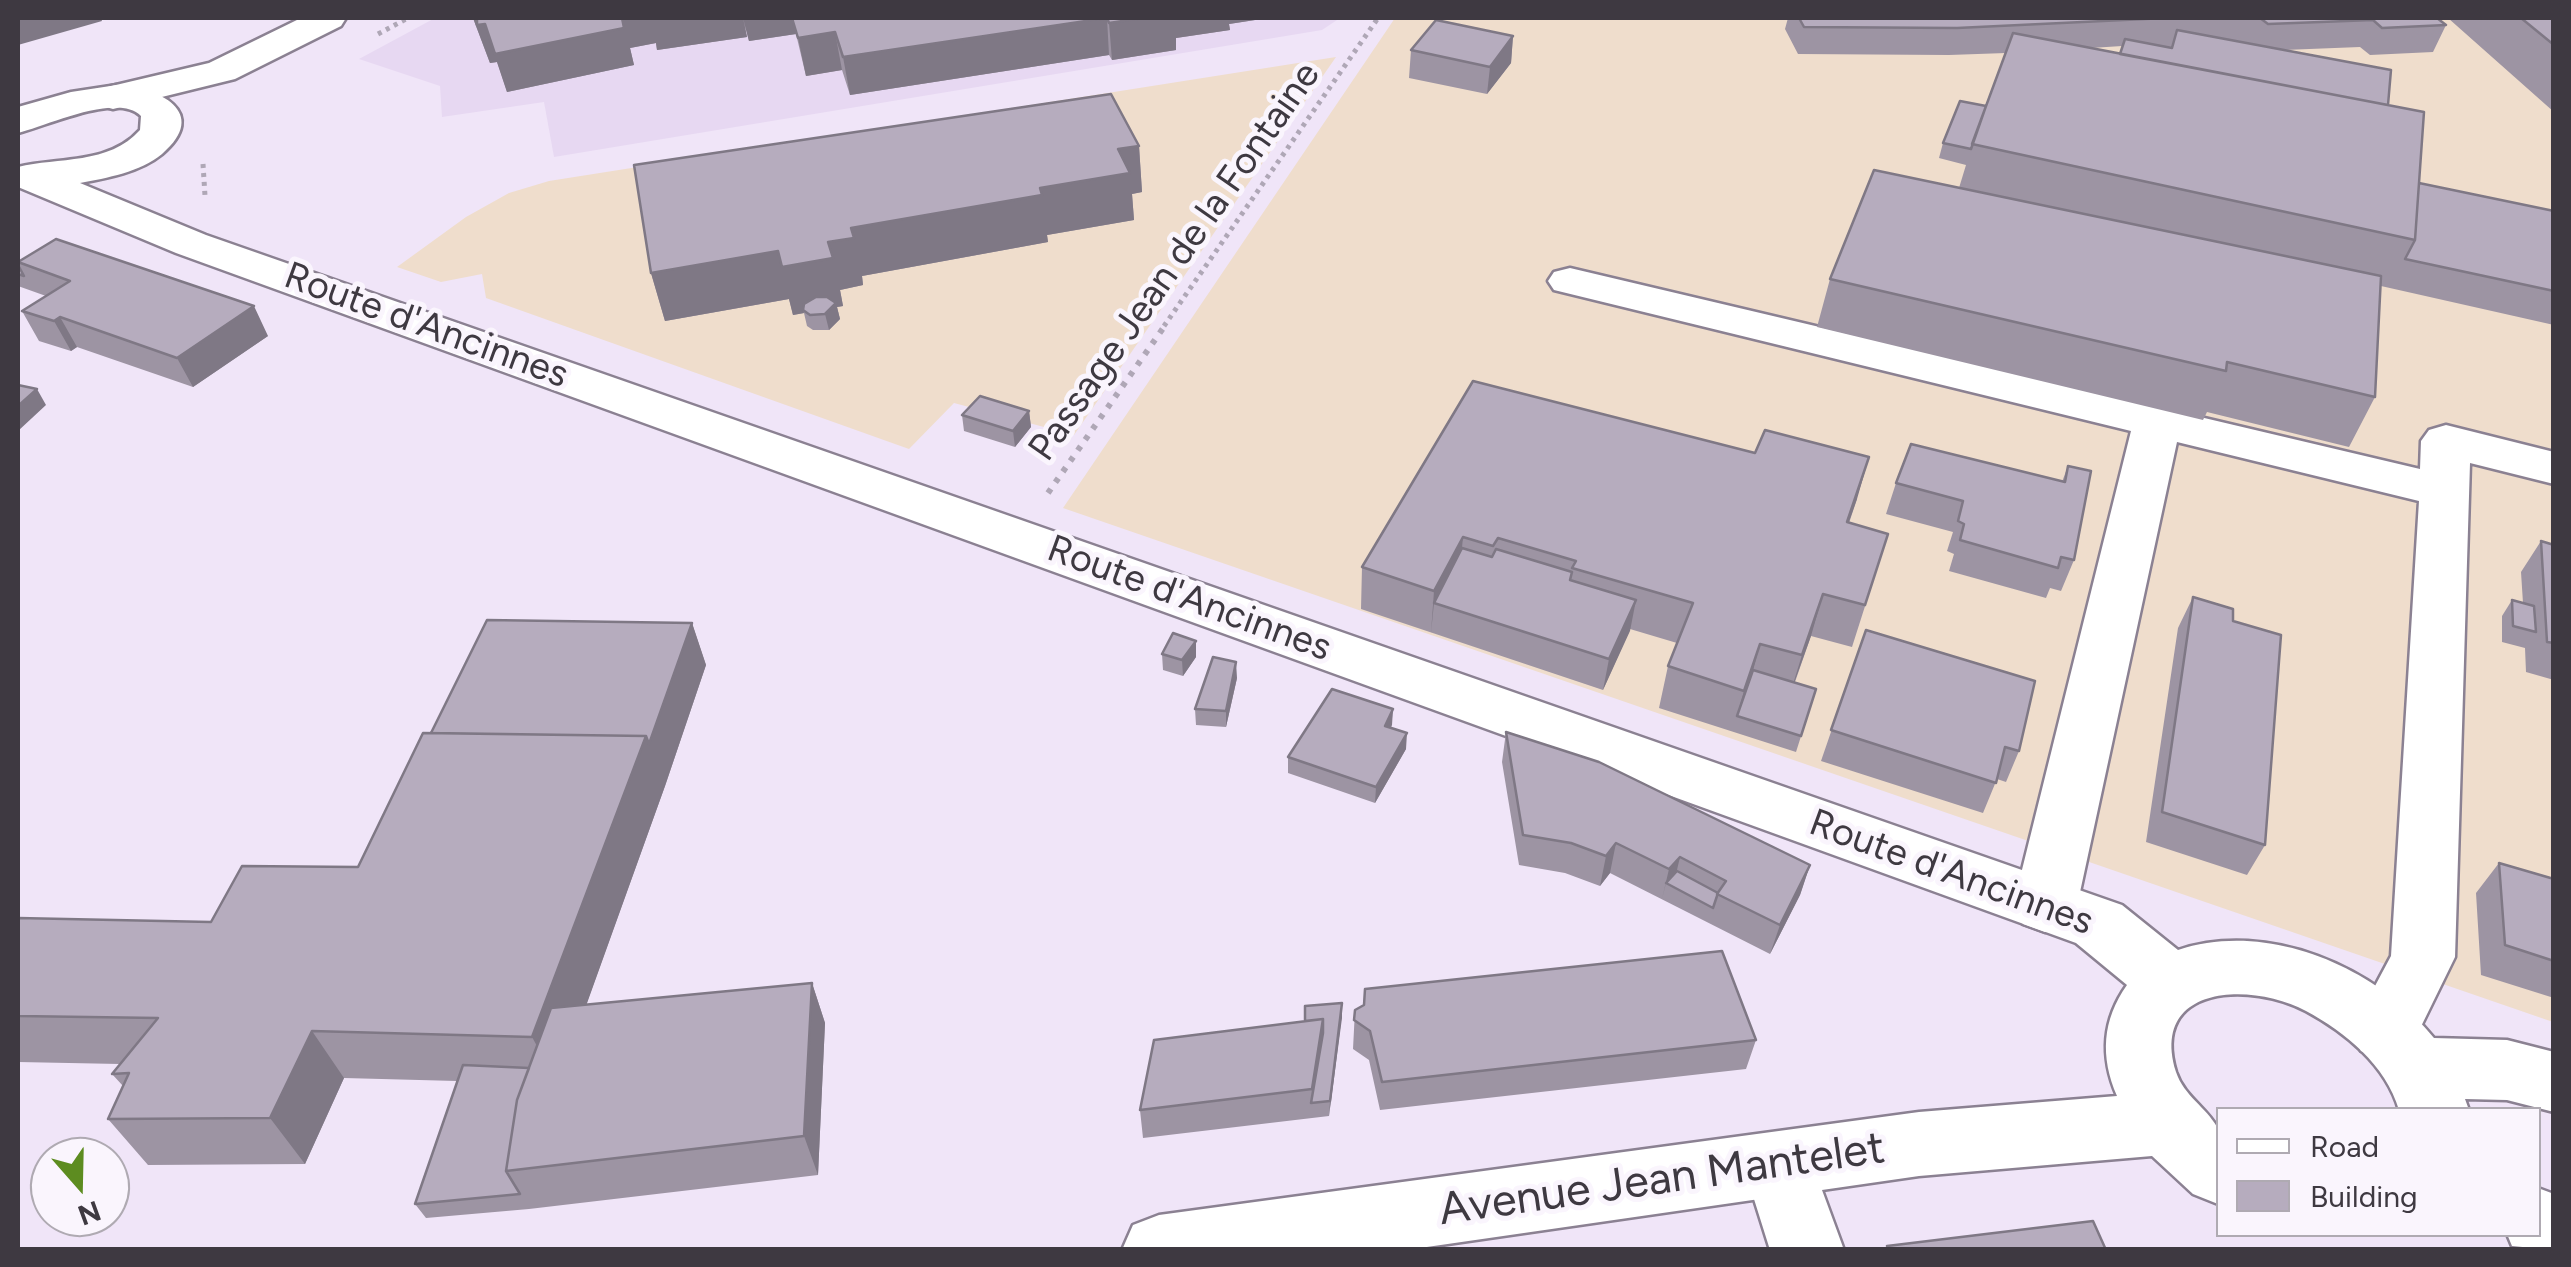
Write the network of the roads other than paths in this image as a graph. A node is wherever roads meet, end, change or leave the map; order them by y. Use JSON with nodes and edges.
{"nodes":[{"id":1,"x":328,"y":18,"type":"edge"},
{"id":2,"x":372,"y":27,"type":"edge"},
{"id":3,"x":113,"y":97,"type":"junction"},
{"id":4,"x":162,"y":118,"type":"junction"},
{"id":5,"x":18,"y":121,"type":"edge"},
{"id":6,"x":134,"y":152,"type":"junction"},
{"id":7,"x":24,"y":177,"type":"edge"},
{"id":8,"x":191,"y":244,"type":"junction"},
{"id":9,"x":1570,"y":280,"type":"dead end"},
{"id":10,"x":2156,"y":422,"type":"junction"},
{"id":11,"x":2554,"y":468,"type":"edge"},
{"id":12,"x":2445,"y":492,"type":"junction"},
{"id":13,"x":2046,"y":906,"type":"junction"},
{"id":14,"x":2171,"y":982,"type":"junction"},
{"id":15,"x":2412,"y":1070,"type":"edge"},
{"id":16,"x":2554,"y":1082,"type":"edge"},
{"id":17,"x":2166,"y":1122,"type":"junction"},
{"id":18,"x":1779,"y":1164,"type":"junction"},
{"id":19,"x":2216,"y":1171,"type":"edge"},
{"id":20,"x":1230,"y":1244,"type":"edge"},
{"id":21,"x":1159,"y":1250,"type":"edge"},
{"id":22,"x":1807,"y":1250,"type":"edge"}],
"edges":[{"from":1,"to":3,"type":"main road"},
{"from":2,"to":4,"type":"main road"},
{"from":3,"to":4,"type":"main road"},
{"from":3,"to":5,"type":"main road"},
{"from":4,"to":6,"type":"main road"},
{"from":6,"to":7,"type":"main road"},
{"from":6,"to":8,"type":"main road"},
{"from":7,"to":8,"type":"main road","name":"Route d'Ancinnes"},
{"from":8,"to":13,"type":"main road","name":"Route d'Ancinnes"},
{"from":9,"to":10,"type":"main road"},
{"from":10,"to":12,"type":"main road"},
{"from":10,"to":13,"type":"main road"},
{"from":11,"to":12,"type":"main road"},
{"from":12,"to":15,"type":"main road"},
{"from":13,"to":14,"type":"main road","name":"Route d'Ancinnes"},
{"from":14,"to":15,"type":"main road"},
{"from":14,"to":17,"type":"main road"},
{"from":15,"to":16,"type":"main road"},
{"from":17,"to":18,"type":"main road","name":"Avenue Jean Mantelet"},
{"from":17,"to":19,"type":"main road"},
{"from":18,"to":20,"type":"main road","name":"Avenue Jean Mantelet"},
{"from":18,"to":22,"type":"main road"},
{"from":20,"to":21,"type":"main road","name":"Avenue Jean Mantelet"}]}
